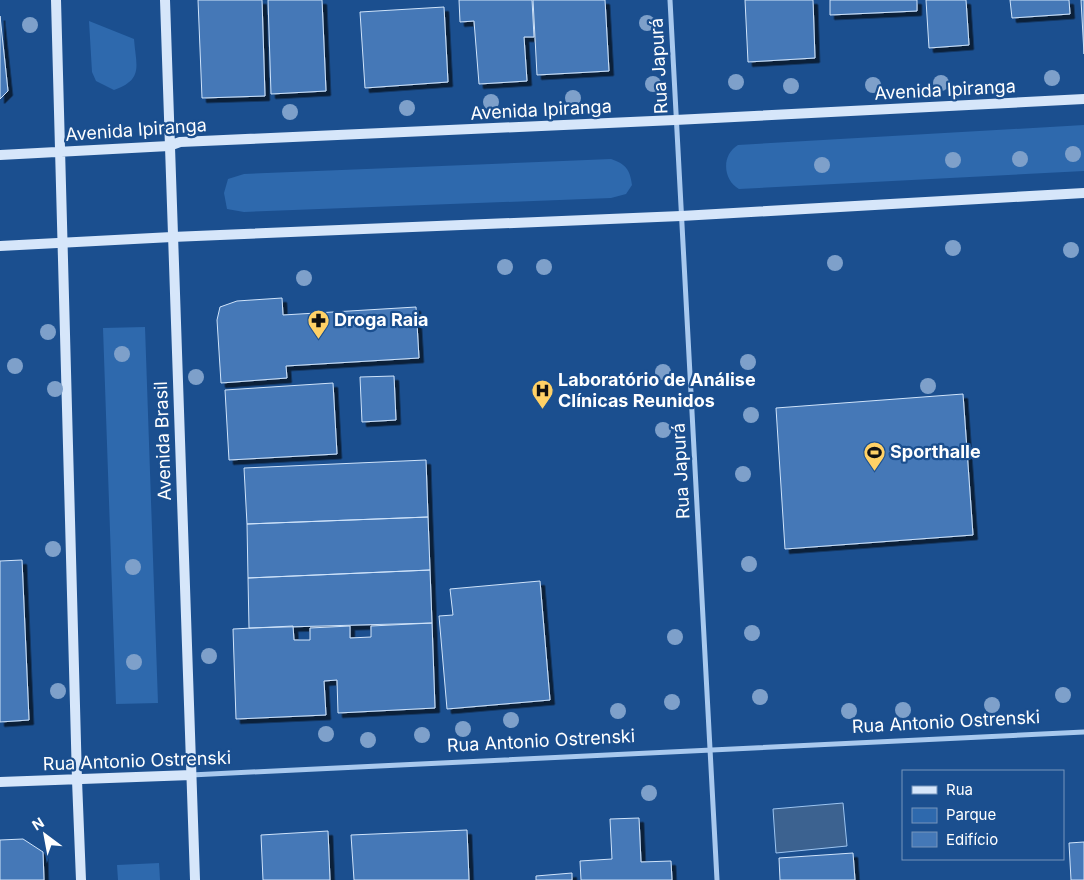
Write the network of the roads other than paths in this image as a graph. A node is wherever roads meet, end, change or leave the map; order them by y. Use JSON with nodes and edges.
{"nodes":[{"id":1,"x":56,"y":0,"type":"edge"},
{"id":2,"x":165,"y":0,"type":"edge"},
{"id":3,"x":670,"y":0,"type":"edge"},
{"id":4,"x":1084,"y":99,"type":"edge"},
{"id":5,"x":675,"y":120,"type":"junction"},
{"id":6,"x":169,"y":146,"type":"junction"},
{"id":7,"x":61,"y":151,"type":"junction"},
{"id":8,"x":0,"y":154,"type":"edge"},
{"id":9,"x":1084,"y":192,"type":"edge"},
{"id":10,"x":681,"y":216,"type":"junction"},
{"id":11,"x":172,"y":237,"type":"junction"},
{"id":12,"x":63,"y":242,"type":"junction"},
{"id":13,"x":0,"y":246,"type":"edge"},
{"id":14,"x":1084,"y":732,"type":"edge"},
{"id":15,"x":710,"y":749,"type":"junction"},
{"id":16,"x":191,"y":775,"type":"junction"},
{"id":17,"x":77,"y":780,"type":"junction"},
{"id":18,"x":0,"y":782,"type":"edge"},
{"id":19,"x":81,"y":880,"type":"edge"},
{"id":20,"x":195,"y":880,"type":"edge"},
{"id":21,"x":717,"y":880,"type":"edge"}],
"edges":[{"from":1,"to":7,"type":"street"},
{"from":2,"to":6,"type":"street","name":"Avenida Brasil"},
{"from":3,"to":5,"type":"street","name":"Rua Japurá"},
{"from":4,"to":5,"type":"street","name":"Avenida Ipiranga"},
{"from":5,"to":6,"type":"street","name":"Avenida Ipiranga"},
{"from":5,"to":10,"type":"street","name":"Rua Japurá"},
{"from":6,"to":7,"type":"street","name":"Avenida Ipiranga"},
{"from":6,"to":11,"type":"street","name":"Avenida Brasil"},
{"from":7,"to":8,"type":"street","name":"Avenida Ipiranga"},
{"from":7,"to":12,"type":"street"},
{"from":9,"to":10,"type":"street"},
{"from":10,"to":11,"type":"street"},
{"from":10,"to":15,"type":"street","name":"Rua Japurá"},
{"from":11,"to":12,"type":"street"},
{"from":11,"to":16,"type":"street","name":"Avenida Brasil"},
{"from":12,"to":13,"type":"street"},
{"from":12,"to":17,"type":"street"},
{"from":14,"to":15,"type":"street","name":"Rua Antonio Ostrenski"},
{"from":15,"to":16,"type":"street","name":"Rua Antonio Ostrenski"},
{"from":15,"to":21,"type":"street","name":"Rua Japurá"},
{"from":16,"to":17,"type":"street","name":"Rua Antonio Ostrenski"},
{"from":16,"to":20,"type":"street","name":"Avenida Brasil"},
{"from":17,"to":18,"type":"street","name":"Rua Antonio Ostrenski"},
{"from":17,"to":19,"type":"street"}]}
